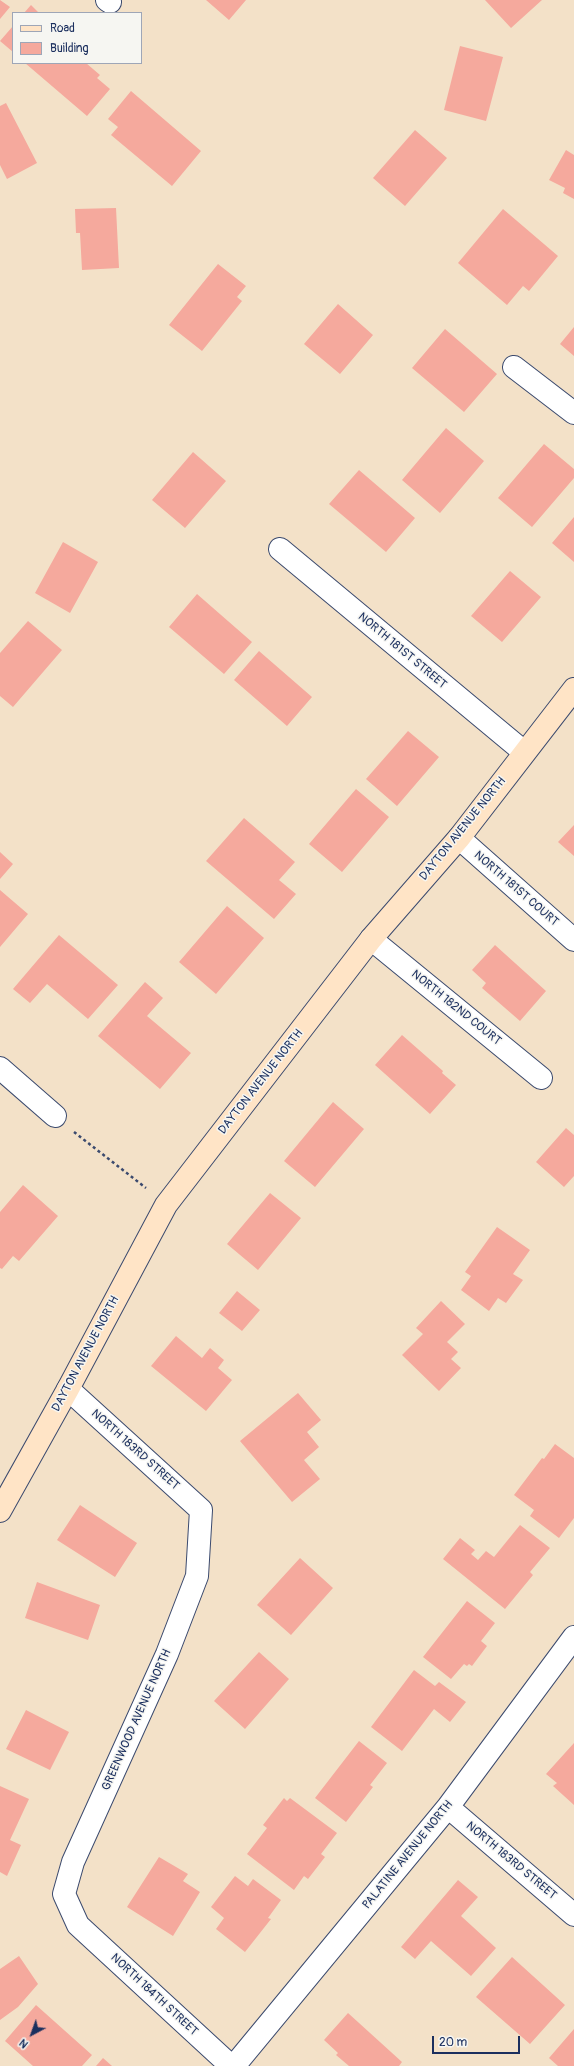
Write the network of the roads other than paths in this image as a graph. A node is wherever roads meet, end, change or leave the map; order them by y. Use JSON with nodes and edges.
{"nodes":[{"id":1,"x":514,"y":367,"type":"dead end"},
{"id":2,"x":574,"y":413,"type":"edge"},
{"id":3,"x":280,"y":549,"type":"dead end"},
{"id":4,"x":574,"y":689,"type":"edge"},
{"id":5,"x":524,"y":752,"type":"junction"},
{"id":6,"x":459,"y":838,"type":"junction"},
{"id":7,"x":371,"y":939,"type":"junction"},
{"id":8,"x":574,"y":940,"type":"edge"},
{"id":9,"x":2,"y":1074,"type":"edge"},
{"id":10,"x":541,"y":1078,"type":"dead end"},
{"id":11,"x":55,"y":1116,"type":"road end"},
{"id":12,"x":68,"y":1389,"type":"junction"},
{"id":13,"x":201,"y":1510,"type":"joint"},
{"id":14,"x":0,"y":1511,"type":"edge"},
{"id":15,"x":574,"y":1637,"type":"edge"},
{"id":16,"x":448,"y":1807,"type":"junction"},
{"id":17,"x":574,"y":1915,"type":"edge"},
{"id":18,"x":78,"y":1925,"type":"joint"},
{"id":19,"x":231,"y":2066,"type":"edge"},
{"id":20,"x":234,"y":2066,"type":"edge"}],
"edges":[{"from":1,"to":2,"type":"street"},
{"from":3,"to":5,"type":"street","name":"NORTH 181ST STREET"},
{"from":4,"to":5,"type":"street","name":"DAYTON AVENUE NORTH"},
{"from":5,"to":6,"type":"street","name":"DAYTON AVENUE NORTH"},
{"from":6,"to":7,"type":"street","name":"DAYTON AVENUE NORTH"},
{"from":6,"to":8,"type":"street","name":"NORTH 181ST COURT"},
{"from":7,"to":10,"type":"street","name":"NORTH 182ND COURT"},
{"from":7,"to":12,"type":"street","name":"DAYTON AVENUE NORTH"},
{"from":9,"to":11,"type":"street"},
{"from":12,"to":13,"type":"street","name":"NORTH 183RD STREET"},
{"from":12,"to":14,"type":"street","name":"DAYTON AVENUE NORTH"},
{"from":13,"to":18,"type":"street","name":"GREENWOOD AVENUE NORTH"},
{"from":15,"to":16,"type":"street","name":"PALATINE AVENUE NORTH"},
{"from":16,"to":17,"type":"street","name":"NORTH 183RD STREET"},
{"from":16,"to":20,"type":"street","name":"PALATINE AVENUE NORTH"},
{"from":18,"to":19,"type":"street","name":"NORTH 184TH STREET"}]}
